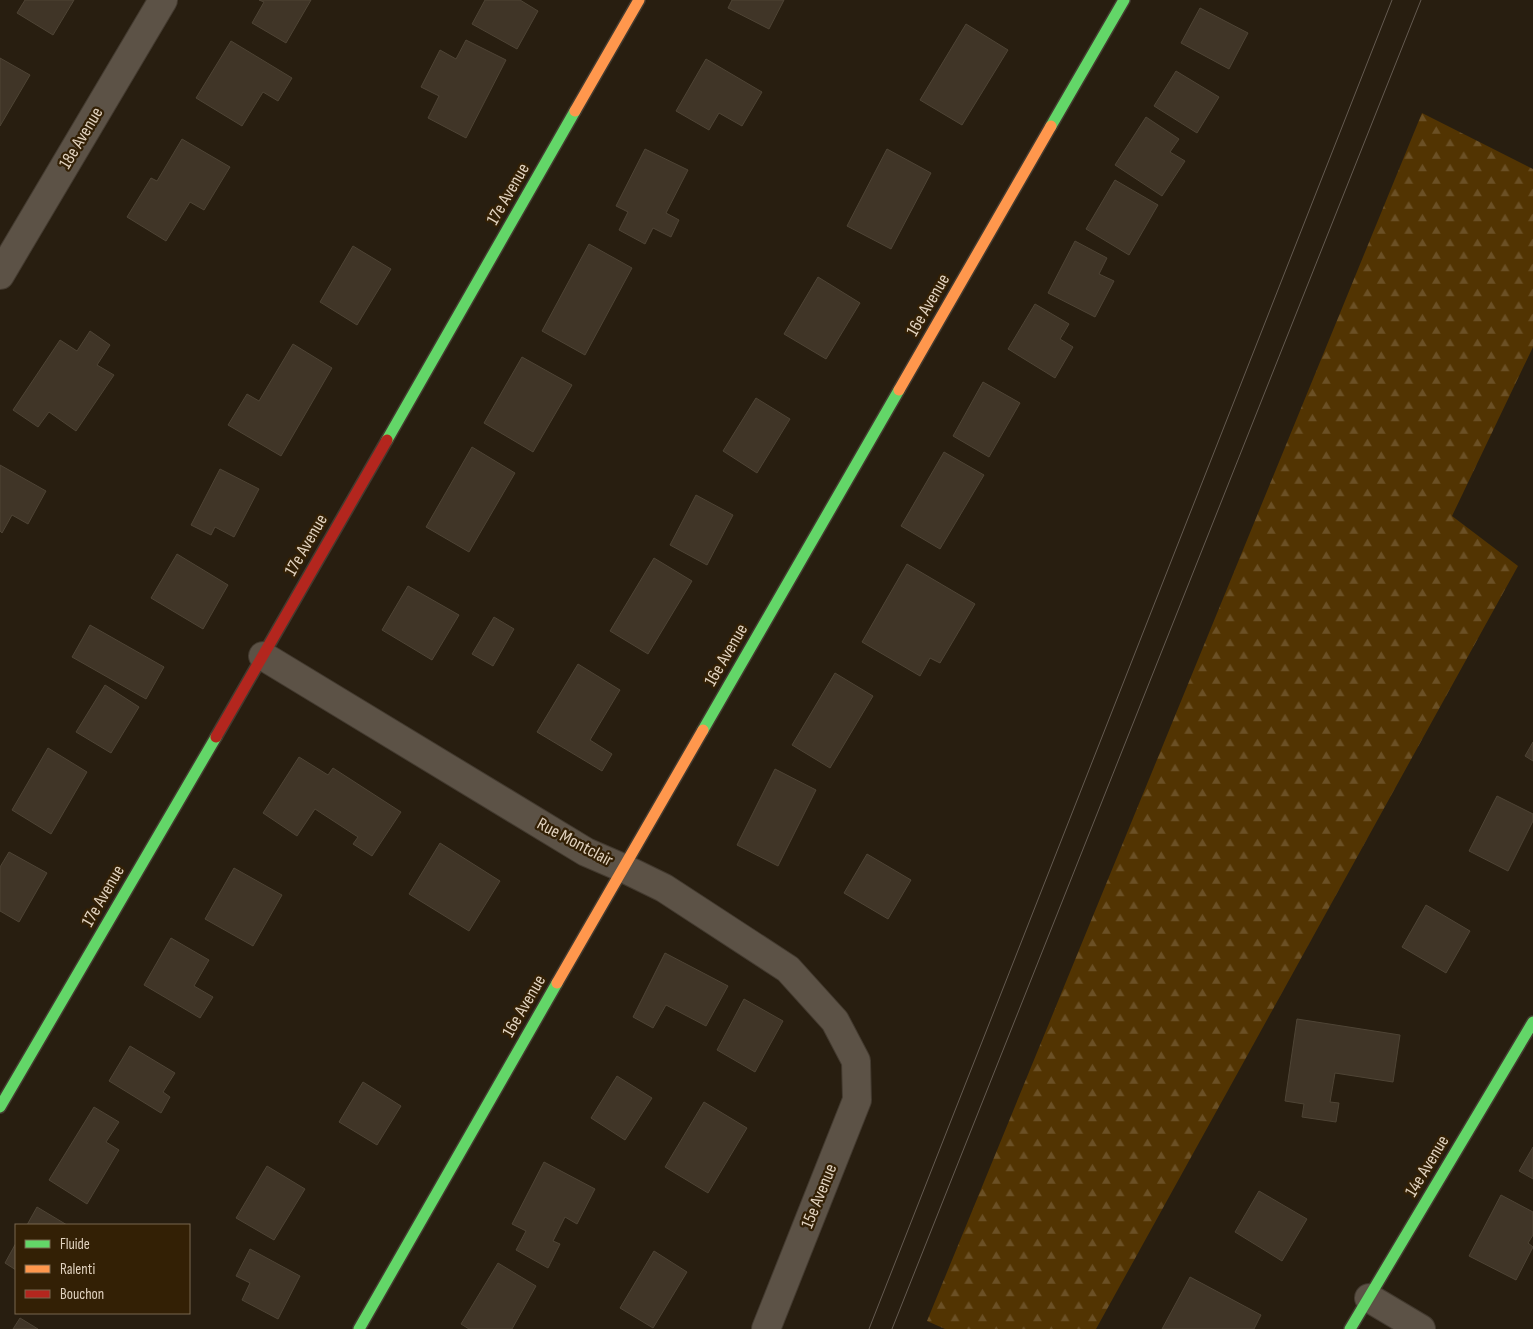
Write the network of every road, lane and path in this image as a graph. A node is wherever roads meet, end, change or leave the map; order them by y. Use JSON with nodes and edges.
{"nodes":[{"id":1,"x":164,"y":0,"type":"edge"},
{"id":2,"x":640,"y":0,"type":"edge"},
{"id":3,"x":1124,"y":0,"type":"edge"},
{"id":4,"x":0,"y":276,"type":"edge"},
{"id":5,"x":263,"y":656,"type":"junction"},
{"id":6,"x":623,"y":868,"type":"junction"},
{"id":7,"x":1533,"y":1022,"type":"edge"},
{"id":8,"x":856,"y":1061,"type":"joint"},
{"id":9,"x":0,"y":1107,"type":"edge"},
{"id":10,"x":1369,"y":1298,"type":"junction"},
{"id":11,"x":359,"y":1329,"type":"edge"},
{"id":12,"x":766,"y":1329,"type":"edge"},
{"id":13,"x":1350,"y":1329,"type":"edge"},
{"id":14,"x":1421,"y":1329,"type":"edge"}],
"edges":[{"from":1,"to":4,"type":"street","name":"18e Avenue"},
{"from":2,"to":5,"type":"street","name":"17e Avenue"},
{"from":3,"to":6,"type":"street","name":"16e Avenue"},
{"from":5,"to":6,"type":"street","name":"Rue Montclair"},
{"from":5,"to":9,"type":"street","name":"17e Avenue"},
{"from":6,"to":8,"type":"street","name":"Rue Montclair"},
{"from":6,"to":11,"type":"street","name":"16e Avenue"},
{"from":7,"to":10,"type":"street","name":"14e Avenue"},
{"from":8,"to":12,"type":"street","name":"15e Avenue"},
{"from":10,"to":13,"type":"street","name":"14e Avenue"},
{"from":10,"to":14,"type":"street"}]}
